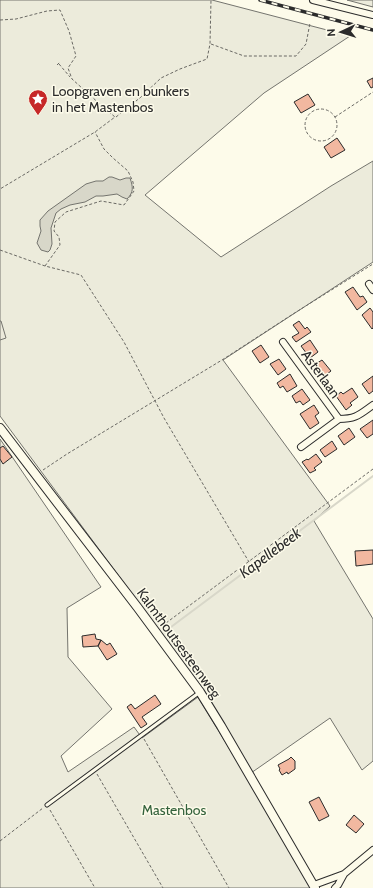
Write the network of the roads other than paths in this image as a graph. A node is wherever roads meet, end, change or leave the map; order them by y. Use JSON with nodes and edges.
{"nodes":[{"id":1,"x":313,"y":0,"type":"edge"},
{"id":2,"x":373,"y":15,"type":"edge"},
{"id":3,"x":368,"y":284,"type":"dead end"},
{"id":4,"x":373,"y":290,"type":"edge"},
{"id":5,"x":283,"y":342,"type":"dead end"},
{"id":6,"x":373,"y":405,"type":"edge"},
{"id":7,"x":339,"y":419,"type":"junction"},
{"id":8,"x":0,"y":428,"type":"edge"},
{"id":9,"x":302,"y":447,"type":"dead end"},
{"id":10,"x":200,"y":692,"type":"junction"},
{"id":11,"x":47,"y":805,"type":"road end"},
{"id":12,"x":373,"y":850,"type":"edge"},
{"id":13,"x":344,"y":874,"type":"junction"},
{"id":14,"x":315,"y":887,"type":"edge"},
{"id":15,"x":334,"y":888,"type":"edge"}],
"edges":[{"from":1,"to":2,"type":"street"},
{"from":3,"to":4,"type":"street"},
{"from":5,"to":7,"type":"street","name":"Asterlaan"},
{"from":6,"to":7,"type":"street","name":"Asterlaan"},
{"from":7,"to":9,"type":"street","name":"Asterlaan"},
{"from":8,"to":10,"type":"main road","name":"Kalmthoutsesteenweg"},
{"from":10,"to":11,"type":"lane"},
{"from":10,"to":14,"type":"main road","name":"Kalmthoutsesteenweg"},
{"from":12,"to":13,"type":"street"},
{"from":13,"to":14,"type":"street"},
{"from":13,"to":15,"type":"street"}]}
